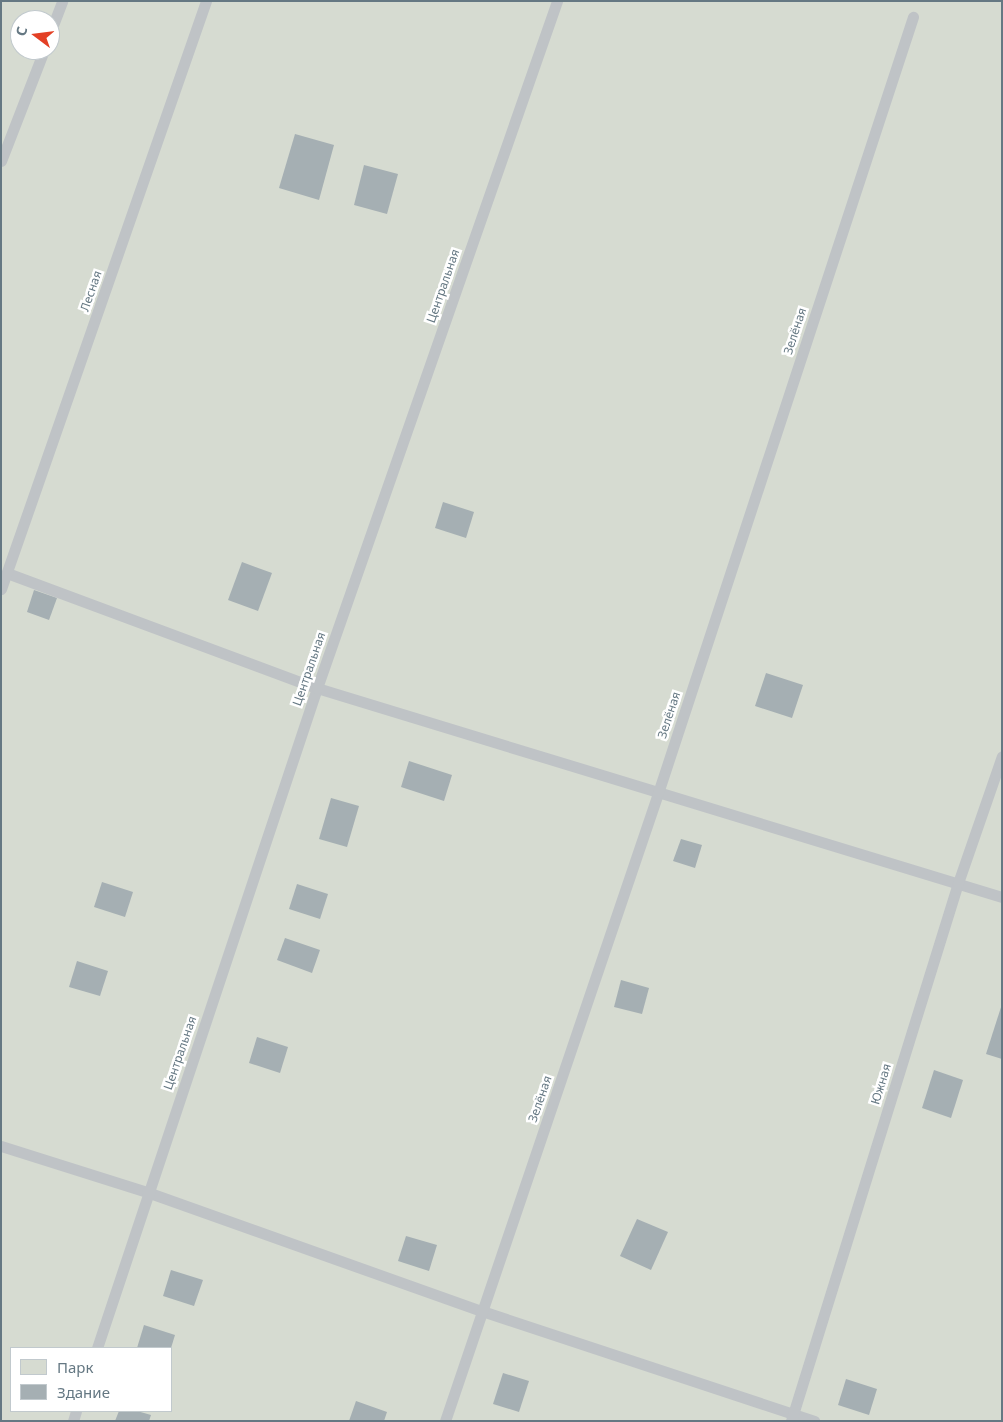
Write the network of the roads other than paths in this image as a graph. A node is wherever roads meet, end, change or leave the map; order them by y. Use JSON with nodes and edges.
{"nodes":[{"id":1,"x":206,"y":1,"type":"edge"},
{"id":2,"x":557,"y":1,"type":"edge"},
{"id":3,"x":913,"y":17,"type":"dead end"},
{"id":4,"x":40,"y":60,"type":"edge"},
{"id":5,"x":1,"y":161,"type":"edge"},
{"id":6,"x":7,"y":573,"type":"junction"},
{"id":7,"x":1,"y":590,"type":"edge"},
{"id":8,"x":316,"y":688,"type":"junction"},
{"id":9,"x":1002,"y":756,"type":"edge"},
{"id":10,"x":658,"y":793,"type":"junction"},
{"id":11,"x":958,"y":883,"type":"junction"},
{"id":12,"x":1002,"y":897,"type":"edge"},
{"id":13,"x":1,"y":1146,"type":"edge"},
{"id":14,"x":147,"y":1192,"type":"junction"},
{"id":15,"x":482,"y":1310,"type":"junction"},
{"id":16,"x":97,"y":1347,"type":"edge"},
{"id":17,"x":792,"y":1417,"type":"edge"},
{"id":18,"x":445,"y":1421,"type":"edge"},
{"id":19,"x":814,"y":1421,"type":"edge"}],
"edges":[{"from":1,"to":6,"type":"lane","name":"Лесная"},
{"from":2,"to":8,"type":"lane","name":"Центральная"},
{"from":3,"to":10,"type":"lane","name":"Зелёная"},
{"from":4,"to":5,"type":"lane"},
{"from":6,"to":7,"type":"lane","name":"Лесная"},
{"from":6,"to":8,"type":"lane"},
{"from":8,"to":10,"type":"lane"},
{"from":8,"to":14,"type":"lane","name":"Центральная"},
{"from":9,"to":11,"type":"lane","name":"Южная"},
{"from":10,"to":11,"type":"lane"},
{"from":10,"to":15,"type":"lane","name":"Зелёная"},
{"from":11,"to":12,"type":"lane"},
{"from":11,"to":17,"type":"lane","name":"Южная"},
{"from":13,"to":14,"type":"lane"},
{"from":14,"to":15,"type":"lane"},
{"from":14,"to":16,"type":"lane","name":"Центральная"},
{"from":15,"to":17,"type":"lane"},
{"from":15,"to":18,"type":"lane","name":"Зелёная"},
{"from":17,"to":19,"type":"lane"}]}
